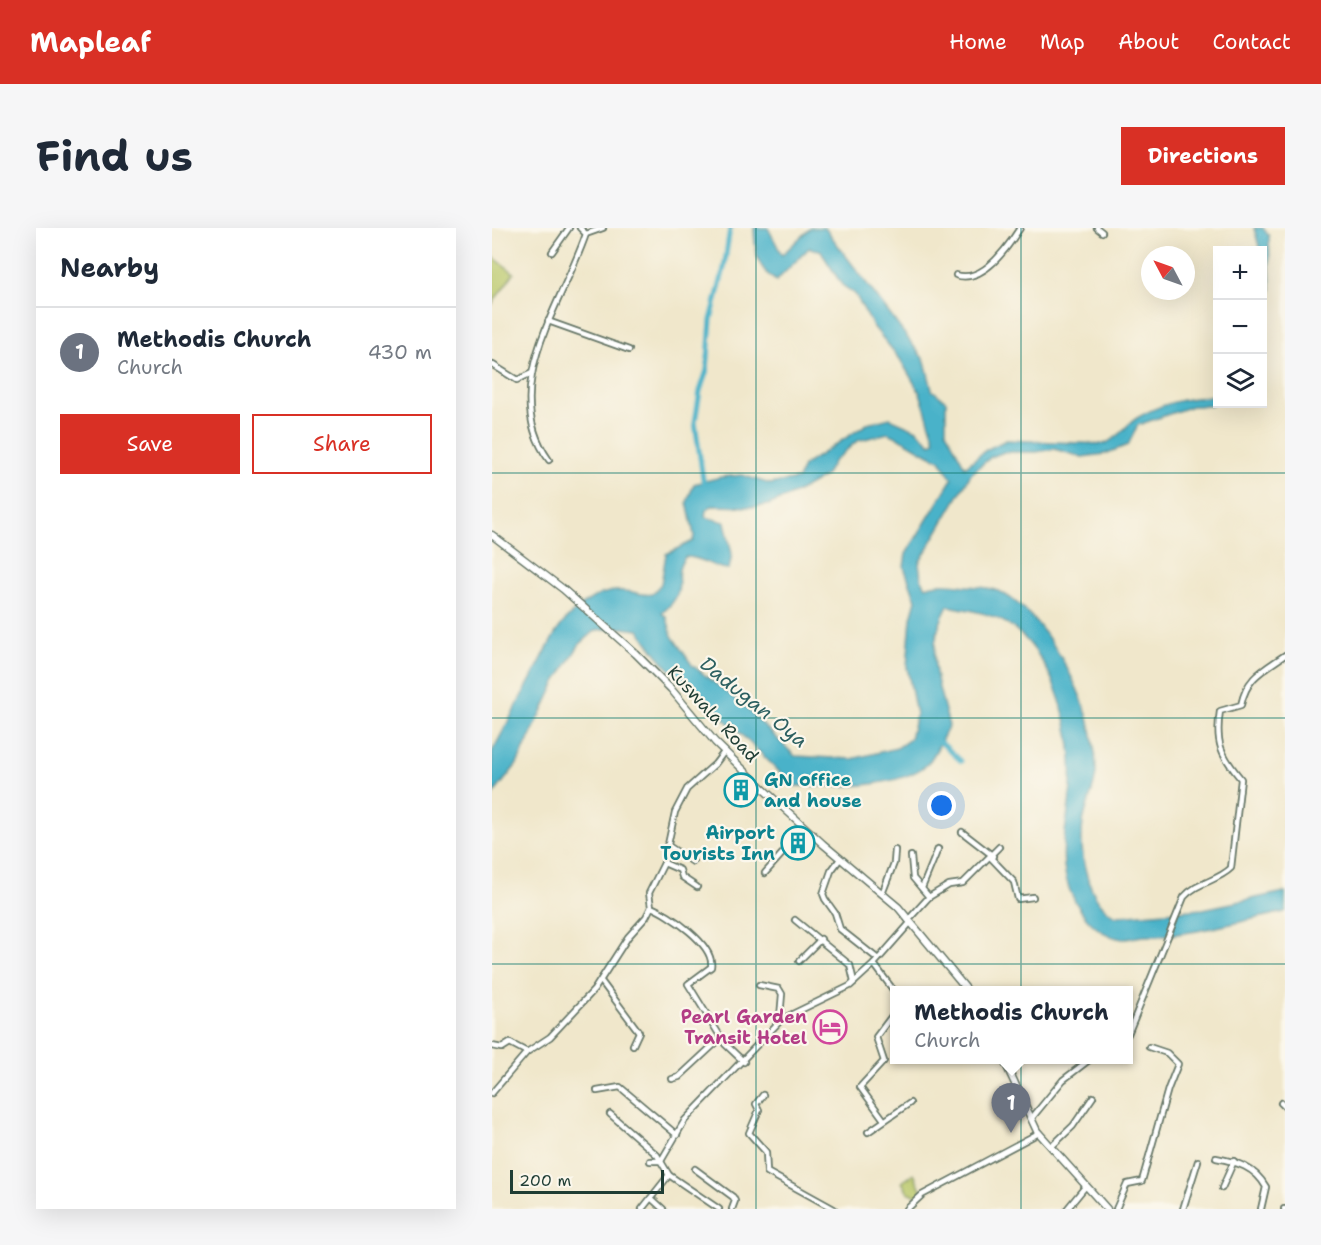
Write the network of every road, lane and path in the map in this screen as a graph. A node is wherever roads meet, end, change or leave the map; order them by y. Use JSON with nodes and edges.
{"nodes":[{"id":1,"x":569,"y":228,"type":"edge"},
{"id":2,"x":580,"y":228,"type":"edge"},
{"id":3,"x":603,"y":228,"type":"edge"},
{"id":4,"x":1020,"y":228,"type":"edge"},
{"id":5,"x":586,"y":234,"type":"junction"},
{"id":6,"x":552,"y":252,"type":"dead end"},
{"id":7,"x":957,"y":275,"type":"dead end"},
{"id":8,"x":548,"y":321,"type":"junction"},
{"id":9,"x":629,"y":350,"type":"dead end"},
{"id":10,"x":493,"y":365,"type":"edge"},
{"id":11,"x":532,"y":373,"type":"junction"},
{"id":12,"x":549,"y":460,"type":"dead end"},
{"id":13,"x":492,"y":535,"type":"edge"},
{"id":14,"x":1285,"y":655,"type":"edge"},
{"id":15,"x":724,"y":752,"type":"junction"},
{"id":16,"x":805,"y":828,"type":"junction"},
{"id":17,"x":962,"y":832,"type":"dead end"},
{"id":18,"x":667,"y":845,"type":"junction"},
{"id":19,"x":999,"y":847,"type":"dead end"},
{"id":20,"x":938,"y":849,"type":"dead end"},
{"id":21,"x":895,"y":850,"type":"dead end"},
{"id":22,"x":911,"y":856,"type":"dead end"},
{"id":23,"x":992,"y":857,"type":"junction"},
{"id":24,"x":840,"y":859,"type":"junction"},
{"id":25,"x":693,"y":862,"type":"dead end"},
{"id":26,"x":664,"y":863,"type":"junction"},
{"id":27,"x":765,"y":873,"type":"dead end"},
{"id":28,"x":698,"y":887,"type":"dead end"},
{"id":29,"x":922,"y":888,"type":"junction"},
{"id":30,"x":882,"y":894,"type":"junction"},
{"id":31,"x":929,"y":897,"type":"junction"},
{"id":32,"x":1034,"y":897,"type":"dead end"},
{"id":33,"x":651,"y":907,"type":"junction"},
{"id":34,"x":795,"y":920,"type":"dead end"},
{"id":35,"x":909,"y":921,"type":"junction"},
{"id":36,"x":820,"y":939,"type":"junction"},
{"id":37,"x":799,"y":961,"type":"dead end"},
{"id":38,"x":876,"y":962,"type":"junction"},
{"id":39,"x":600,"y":981,"type":"junction"},
{"id":40,"x":854,"y":982,"type":"junction"},
{"id":41,"x":759,"y":985,"type":"dead end"},
{"id":42,"x":891,"y":986,"type":"edge"},
{"id":43,"x":964,"y":986,"type":"edge"},
{"id":44,"x":890,"y":1018,"type":"edge"},
{"id":45,"x":782,"y":1019,"type":"junction"},
{"id":46,"x":1133,"y":1022,"type":"edge"},
{"id":47,"x":509,"y":1036,"type":"dead end"},
{"id":48,"x":721,"y":1038,"type":"junction"},
{"id":49,"x":510,"y":1043,"type":"junction"},
{"id":50,"x":633,"y":1045,"type":"dead end"},
{"id":51,"x":492,"y":1046,"type":"edge"},
{"id":52,"x":1149,"y":1047,"type":"dead end"},
{"id":53,"x":527,"y":1052,"type":"junction"},
{"id":54,"x":744,"y":1062,"type":"junction"},
{"id":55,"x":1006,"y":1064,"type":"edge"},
{"id":56,"x":1083,"y":1064,"type":"edge"},
{"id":57,"x":672,"y":1079,"type":"dead end"},
{"id":58,"x":597,"y":1091,"type":"dead end"},
{"id":59,"x":492,"y":1093,"type":"edge"},
{"id":60,"x":763,"y":1095,"type":"dead end"},
{"id":61,"x":1093,"y":1097,"type":"dead end"},
{"id":62,"x":910,"y":1103,"type":"dead end"},
{"id":63,"x":610,"y":1114,"type":"dead end"},
{"id":64,"x":1031,"y":1119,"type":"junction"},
{"id":65,"x":884,"y":1120,"type":"junction"},
{"id":66,"x":868,"y":1132,"type":"dead end"},
{"id":67,"x":1039,"y":1133,"type":"junction"},
{"id":68,"x":676,"y":1135,"type":"junction"},
{"id":69,"x":1051,"y":1147,"type":"junction"},
{"id":70,"x":1216,"y":1158,"type":"dead end"},
{"id":71,"x":650,"y":1161,"type":"dead end"},
{"id":72,"x":661,"y":1161,"type":"junction"},
{"id":73,"x":1198,"y":1161,"type":"dead end"},
{"id":74,"x":1234,"y":1161,"type":"junction"},
{"id":75,"x":695,"y":1168,"type":"dead end"},
{"id":76,"x":669,"y":1175,"type":"junction"},
{"id":77,"x":1085,"y":1187,"type":"junction"},
{"id":78,"x":1222,"y":1188,"type":"dead end"},
{"id":79,"x":651,"y":1198,"type":"junction"},
{"id":80,"x":642,"y":1209,"type":"edge"},
{"id":81,"x":663,"y":1209,"type":"edge"},
{"id":82,"x":719,"y":1209,"type":"edge"},
{"id":83,"x":732,"y":1209,"type":"edge"},
{"id":84,"x":834,"y":1209,"type":"edge"},
{"id":85,"x":907,"y":1209,"type":"edge"},
{"id":86,"x":1067,"y":1209,"type":"edge"},
{"id":87,"x":1107,"y":1209,"type":"edge"},
{"id":88,"x":1116,"y":1209,"type":"edge"},
{"id":89,"x":1183,"y":1209,"type":"edge"},
{"id":90,"x":1261,"y":1209,"type":"edge"}],
"edges":[{"from":1,"to":6,"type":"street"},
{"from":2,"to":5,"type":"street"},
{"from":3,"to":5,"type":"street"},
{"from":4,"to":7,"type":"street"},
{"from":5,"to":8,"type":"street"},
{"from":8,"to":9,"type":"street"},
{"from":8,"to":11,"type":"street"},
{"from":10,"to":11,"type":"street"},
{"from":11,"to":12,"type":"street"},
{"from":13,"to":15,"type":"street","name":"Kuswala Road"},
{"from":14,"to":46,"type":"street"},
{"from":15,"to":16,"type":"street","name":"Kuswala Road"},
{"from":15,"to":18,"type":"street"},
{"from":16,"to":24,"type":"street","name":"Kuswala Road"},
{"from":16,"to":27,"type":"street"},
{"from":17,"to":23,"type":"street"},
{"from":18,"to":25,"type":"street"},
{"from":18,"to":26,"type":"street"},
{"from":19,"to":23,"type":"street"},
{"from":20,"to":29,"type":"street"},
{"from":21,"to":30,"type":"street"},
{"from":22,"to":29,"type":"street"},
{"from":23,"to":31,"type":"street"},
{"from":23,"to":32,"type":"street"},
{"from":24,"to":30,"type":"street","name":"Kuswala Road"},
{"from":24,"to":38,"type":"street"},
{"from":26,"to":28,"type":"street"},
{"from":26,"to":33,"type":"street"},
{"from":29,"to":31,"type":"street"},
{"from":30,"to":35,"type":"street","name":"Kuswala Road"},
{"from":31,"to":35,"type":"street"},
{"from":33,"to":39,"type":"street"},
{"from":33,"to":48,"type":"street"},
{"from":34,"to":36,"type":"street"},
{"from":35,"to":38,"type":"street"},
{"from":35,"to":43,"type":"street","name":"Kuswala Road"},
{"from":36,"to":37,"type":"street"},
{"from":36,"to":40,"type":"street"},
{"from":38,"to":40,"type":"street"},
{"from":38,"to":42,"type":"street"},
{"from":39,"to":50,"type":"street"},
{"from":39,"to":53,"type":"street"},
{"from":40,"to":45,"type":"street"},
{"from":41,"to":45,"type":"street"},
{"from":44,"to":65,"type":"street"},
{"from":45,"to":54,"type":"street"},
{"from":47,"to":49,"type":"street"},
{"from":48,"to":54,"type":"street"},
{"from":48,"to":57,"type":"street"},
{"from":49,"to":51,"type":"street"},
{"from":49,"to":53,"type":"street"},
{"from":52,"to":88,"type":"street"},
{"from":53,"to":59,"type":"street"},
{"from":54,"to":68,"type":"street"},
{"from":55,"to":64,"type":"street"},
{"from":56,"to":64,"type":"street"},
{"from":58,"to":68,"type":"street"},
{"from":60,"to":84,"type":"street"},
{"from":61,"to":69,"type":"street"},
{"from":62,"to":65,"type":"street"},
{"from":63,"to":72,"type":"street"},
{"from":64,"to":67,"type":"street"},
{"from":65,"to":66,"type":"street"},
{"from":67,"to":69,"type":"street"},
{"from":67,"to":85,"type":"street"},
{"from":68,"to":72,"type":"street"},
{"from":69,"to":77,"type":"street"},
{"from":70,"to":74,"type":"street"},
{"from":71,"to":72,"type":"street"},
{"from":72,"to":76,"type":"street"},
{"from":73,"to":89,"type":"street"},
{"from":74,"to":78,"type":"street"},
{"from":74,"to":90,"type":"street"},
{"from":75,"to":83,"type":"street"},
{"from":76,"to":79,"type":"street"},
{"from":76,"to":82,"type":"street"},
{"from":77,"to":86,"type":"street"},
{"from":77,"to":87,"type":"street"},
{"from":79,"to":80,"type":"street"},
{"from":79,"to":81,"type":"street"}]}
